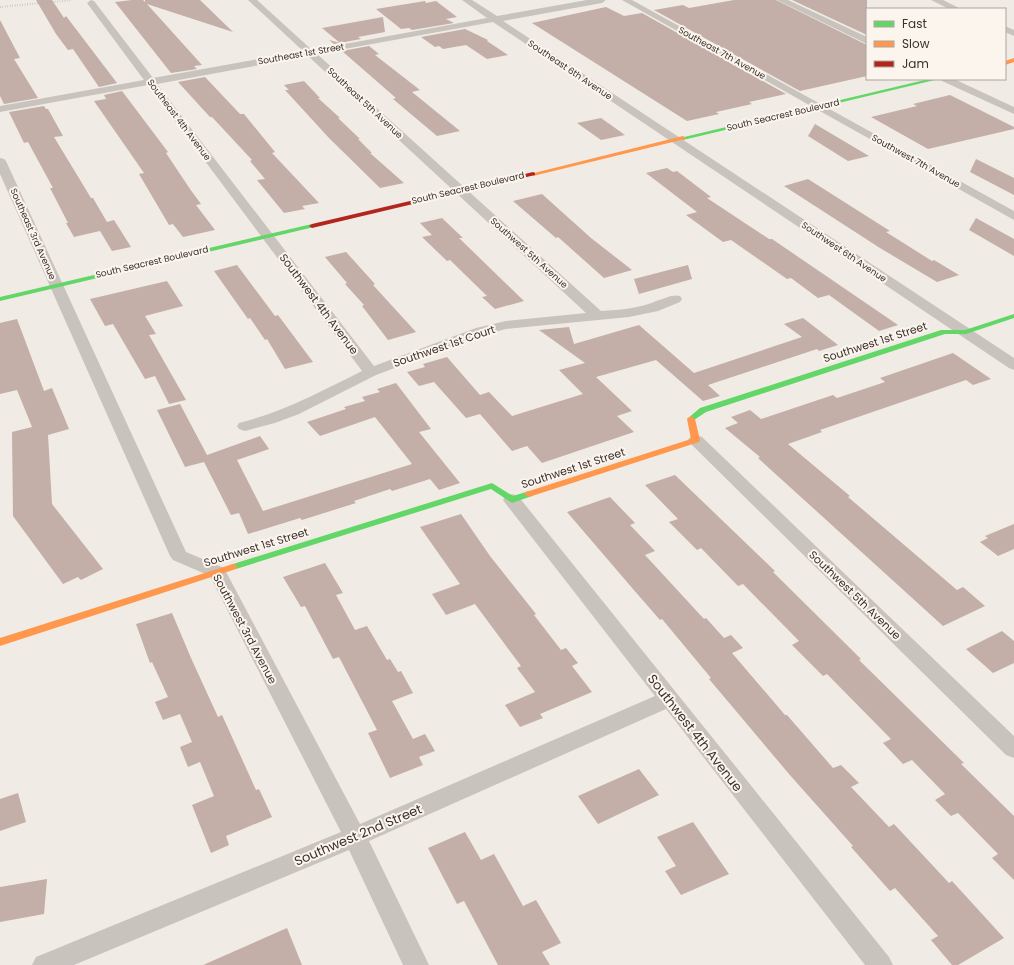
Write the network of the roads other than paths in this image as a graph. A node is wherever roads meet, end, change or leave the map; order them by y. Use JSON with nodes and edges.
{"nodes":[{"id":1,"x":252,"y":0,"type":"edge"},
{"id":2,"x":466,"y":0,"type":"edge"},
{"id":3,"x":602,"y":0,"type":"edge"},
{"id":4,"x":626,"y":0,"type":"edge"},
{"id":5,"x":781,"y":0,"type":"edge"},
{"id":6,"x":935,"y":0,"type":"edge"},
{"id":7,"x":91,"y":3,"type":"dead end"},
{"id":8,"x":955,"y":8,"type":"edge"},
{"id":9,"x":494,"y":19,"type":"junction"},
{"id":10,"x":866,"y":41,"type":"edge"},
{"id":11,"x":310,"y":53,"type":"junction"},
{"id":12,"x":932,"y":80,"type":"edge"},
{"id":13,"x":948,"y":80,"type":"edge"},
{"id":14,"x":150,"y":82,"type":"junction"},
{"id":15,"x":818,"y":107,"type":"junction"},
{"id":16,"x":0,"y":109,"type":"edge"},
{"id":17,"x":1014,"y":111,"type":"edge"},
{"id":18,"x":674,"y":140,"type":"junction"},
{"id":19,"x":0,"y":161,"type":"edge"},
{"id":20,"x":459,"y":190,"type":"junction"},
{"id":21,"x":1014,"y":216,"type":"edge"},
{"id":22,"x":267,"y":235,"type":"junction"},
{"id":23,"x":56,"y":285,"type":"junction"},
{"id":24,"x":676,"y":298,"type":"dead end"},
{"id":25,"x":0,"y":299,"type":"edge"},
{"id":26,"x":598,"y":316,"type":"junction"},
{"id":27,"x":1014,"y":316,"type":"edge"},
{"id":28,"x":966,"y":332,"type":"junction"},
{"id":29,"x":1014,"y":365,"type":"edge"},
{"id":30,"x":371,"y":372,"type":"junction"},
{"id":31,"x":245,"y":426,"type":"dead end"},
{"id":32,"x":696,"y":440,"type":"junction"},
{"id":33,"x":512,"y":500,"type":"junction"},
{"id":34,"x":217,"y":572,"type":"junction"},
{"id":35,"x":0,"y":642,"type":"edge"},
{"id":36,"x":668,"y":700,"type":"junction"},
{"id":37,"x":1014,"y":749,"type":"edge"},
{"id":38,"x":354,"y":837,"type":"junction"},
{"id":39,"x":45,"y":965,"type":"edge"},
{"id":40,"x":416,"y":965,"type":"edge"},
{"id":41,"x":880,"y":965,"type":"edge"}],
"edges":[{"from":1,"to":11,"type":"street","name":"Southeast 5th Avenue"},
{"from":2,"to":9,"type":"street","name":"Southeast 6th Avenue"},
{"from":3,"to":9,"type":"street","name":"Southeast 1st Street"},
{"from":4,"to":15,"type":"street","name":"Southeast 7th Avenue"},
{"from":5,"to":10,"type":"street"},
{"from":6,"to":8,"type":"street"},
{"from":7,"to":14,"type":"street","name":"Southeast 4th Avenue"},
{"from":9,"to":11,"type":"street","name":"Southeast 1st Street"},
{"from":9,"to":18,"type":"street","name":"Southeast 6th Avenue"},
{"from":11,"to":14,"type":"street","name":"Southeast 1st Street"},
{"from":11,"to":20,"type":"street","name":"Southeast 5th Avenue"},
{"from":12,"to":15,"type":"street","name":"South Seacrest Boulevard"},
{"from":13,"to":17,"type":"street"},
{"from":14,"to":16,"type":"street","name":"Southeast 1st Street"},
{"from":14,"to":22,"type":"street","name":"Southeast 4th Avenue"},
{"from":15,"to":18,"type":"street","name":"South Seacrest Boulevard"},
{"from":15,"to":21,"type":"street","name":"Southwest 7th Avenue"},
{"from":18,"to":20,"type":"street","name":"South Seacrest Boulevard"},
{"from":18,"to":28,"type":"street","name":"Southwest 6th Avenue"},
{"from":19,"to":23,"type":"street","name":"Southeast 3rd Avenue"},
{"from":20,"to":22,"type":"street","name":"South Seacrest Boulevard"},
{"from":20,"to":26,"type":"street","name":"Southwest 5th Avenue"},
{"from":22,"to":23,"type":"street","name":"South Seacrest Boulevard"},
{"from":22,"to":30,"type":"street","name":"Southwest 4th Avenue"},
{"from":23,"to":25,"type":"street","name":"South Seacrest Boulevard"},
{"from":23,"to":34,"type":"street","name":"Southwest 3rd Avenue"},
{"from":24,"to":26,"type":"street","name":"Southwest 1st Court"},
{"from":26,"to":30,"type":"street","name":"Southwest 1st Court"},
{"from":27,"to":28,"type":"street","name":"Southwest 1st Street"},
{"from":28,"to":29,"type":"street","name":"Southwest 6th Avenue"},
{"from":28,"to":32,"type":"street","name":"Southwest 1st Street"},
{"from":30,"to":31,"type":"street","name":"Southwest 1st Court"},
{"from":32,"to":33,"type":"street","name":"Southwest 1st Street"},
{"from":32,"to":37,"type":"street","name":"Southwest 5th Avenue"},
{"from":33,"to":34,"type":"street","name":"Southwest 1st Street"},
{"from":33,"to":36,"type":"street","name":"Southwest 4th Avenue"},
{"from":34,"to":35,"type":"street","name":"Southwest 1st Street"},
{"from":34,"to":38,"type":"street","name":"Southwest 3rd Avenue"},
{"from":36,"to":38,"type":"street","name":"Southwest 2nd Street"},
{"from":36,"to":41,"type":"street","name":"Southwest 4th Avenue"},
{"from":38,"to":39,"type":"street","name":"Southwest 2nd Street"},
{"from":38,"to":40,"type":"street","name":"Southwest 3rd Avenue"}]}
